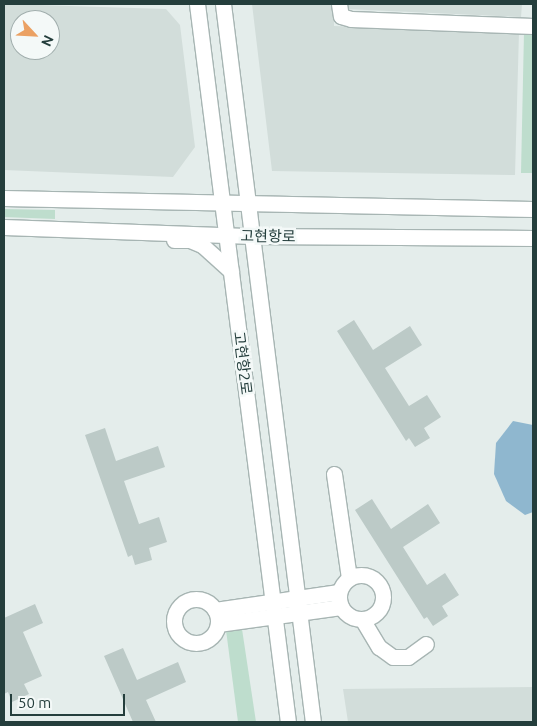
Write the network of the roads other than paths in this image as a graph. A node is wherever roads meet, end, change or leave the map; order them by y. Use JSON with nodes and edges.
{"nodes":[{"id":1,"x":197,"y":4,"type":"edge"},
{"id":2,"x":223,"y":4,"type":"edge"},
{"id":3,"x":340,"y":4,"type":"edge"},
{"id":4,"x":533,"y":26,"type":"edge"},
{"id":5,"x":4,"y":198,"type":"edge"},
{"id":6,"x":221,"y":203,"type":"junction"},
{"id":7,"x":248,"y":204,"type":"junction"},
{"id":8,"x":533,"y":209,"type":"edge"},
{"id":9,"x":4,"y":227,"type":"edge"},
{"id":10,"x":63,"y":227,"type":"junction"},
{"id":11,"x":225,"y":235,"type":"junction"},
{"id":12,"x":253,"y":236,"type":"junction"},
{"id":13,"x":533,"y":238,"type":"edge"},
{"id":14,"x":231,"y":271,"type":"junction"},
{"id":15,"x":334,"y":474,"type":"dead end"},
{"id":16,"x":349,"y":578,"type":"junction"},
{"id":17,"x":272,"y":600,"type":"junction"},
{"id":18,"x":340,"y":600,"type":"junction"},
{"id":19,"x":300,"y":605,"type":"junction"},
{"id":20,"x":275,"y":617,"type":"junction"},
{"id":21,"x":362,"y":618,"type":"junction"},
{"id":22,"x":426,"y":644,"type":"dead end"},
{"id":23,"x":288,"y":722,"type":"edge"},
{"id":24,"x":313,"y":722,"type":"edge"}],
"edges":[{"from":1,"to":6,"type":"street","name":"고현항2로"},
{"from":2,"to":7,"type":"street","name":"고현항2로"},
{"from":3,"to":4,"type":"street"},
{"from":5,"to":6,"type":"street"},
{"from":6,"to":7,"type":"street"},
{"from":6,"to":11,"type":"street","name":"고현항2로"},
{"from":7,"to":8,"type":"street"},
{"from":7,"to":12,"type":"street","name":"고현항2로"},
{"from":9,"to":10,"type":"street","name":"고현항로"},
{"from":10,"to":11,"type":"street","name":"고현항로"},
{"from":10,"to":14,"type":"street"},
{"from":11,"to":12,"type":"street","name":"고현항로"},
{"from":11,"to":14,"type":"street","name":"고현항2로"},
{"from":12,"to":13,"type":"street","name":"고현항로"},
{"from":12,"to":19,"type":"street","name":"고현항2로"},
{"from":14,"to":17,"type":"street","name":"고현항2로"},
{"from":15,"to":16,"type":"street"},
{"from":16,"to":18,"type":"street"},
{"from":16,"to":21,"type":"street"},
{"from":17,"to":19,"type":"street"},
{"from":17,"to":20,"type":"street","name":"고현항2로"},
{"from":17,"to":20,"type":"street"},
{"from":18,"to":19,"type":"street"},
{"from":18,"to":21,"type":"street"},
{"from":19,"to":20,"type":"street"},
{"from":19,"to":24,"type":"street","name":"고현항2로"},
{"from":20,"to":23,"type":"street","name":"고현항2로"},
{"from":21,"to":22,"type":"street"}]}
